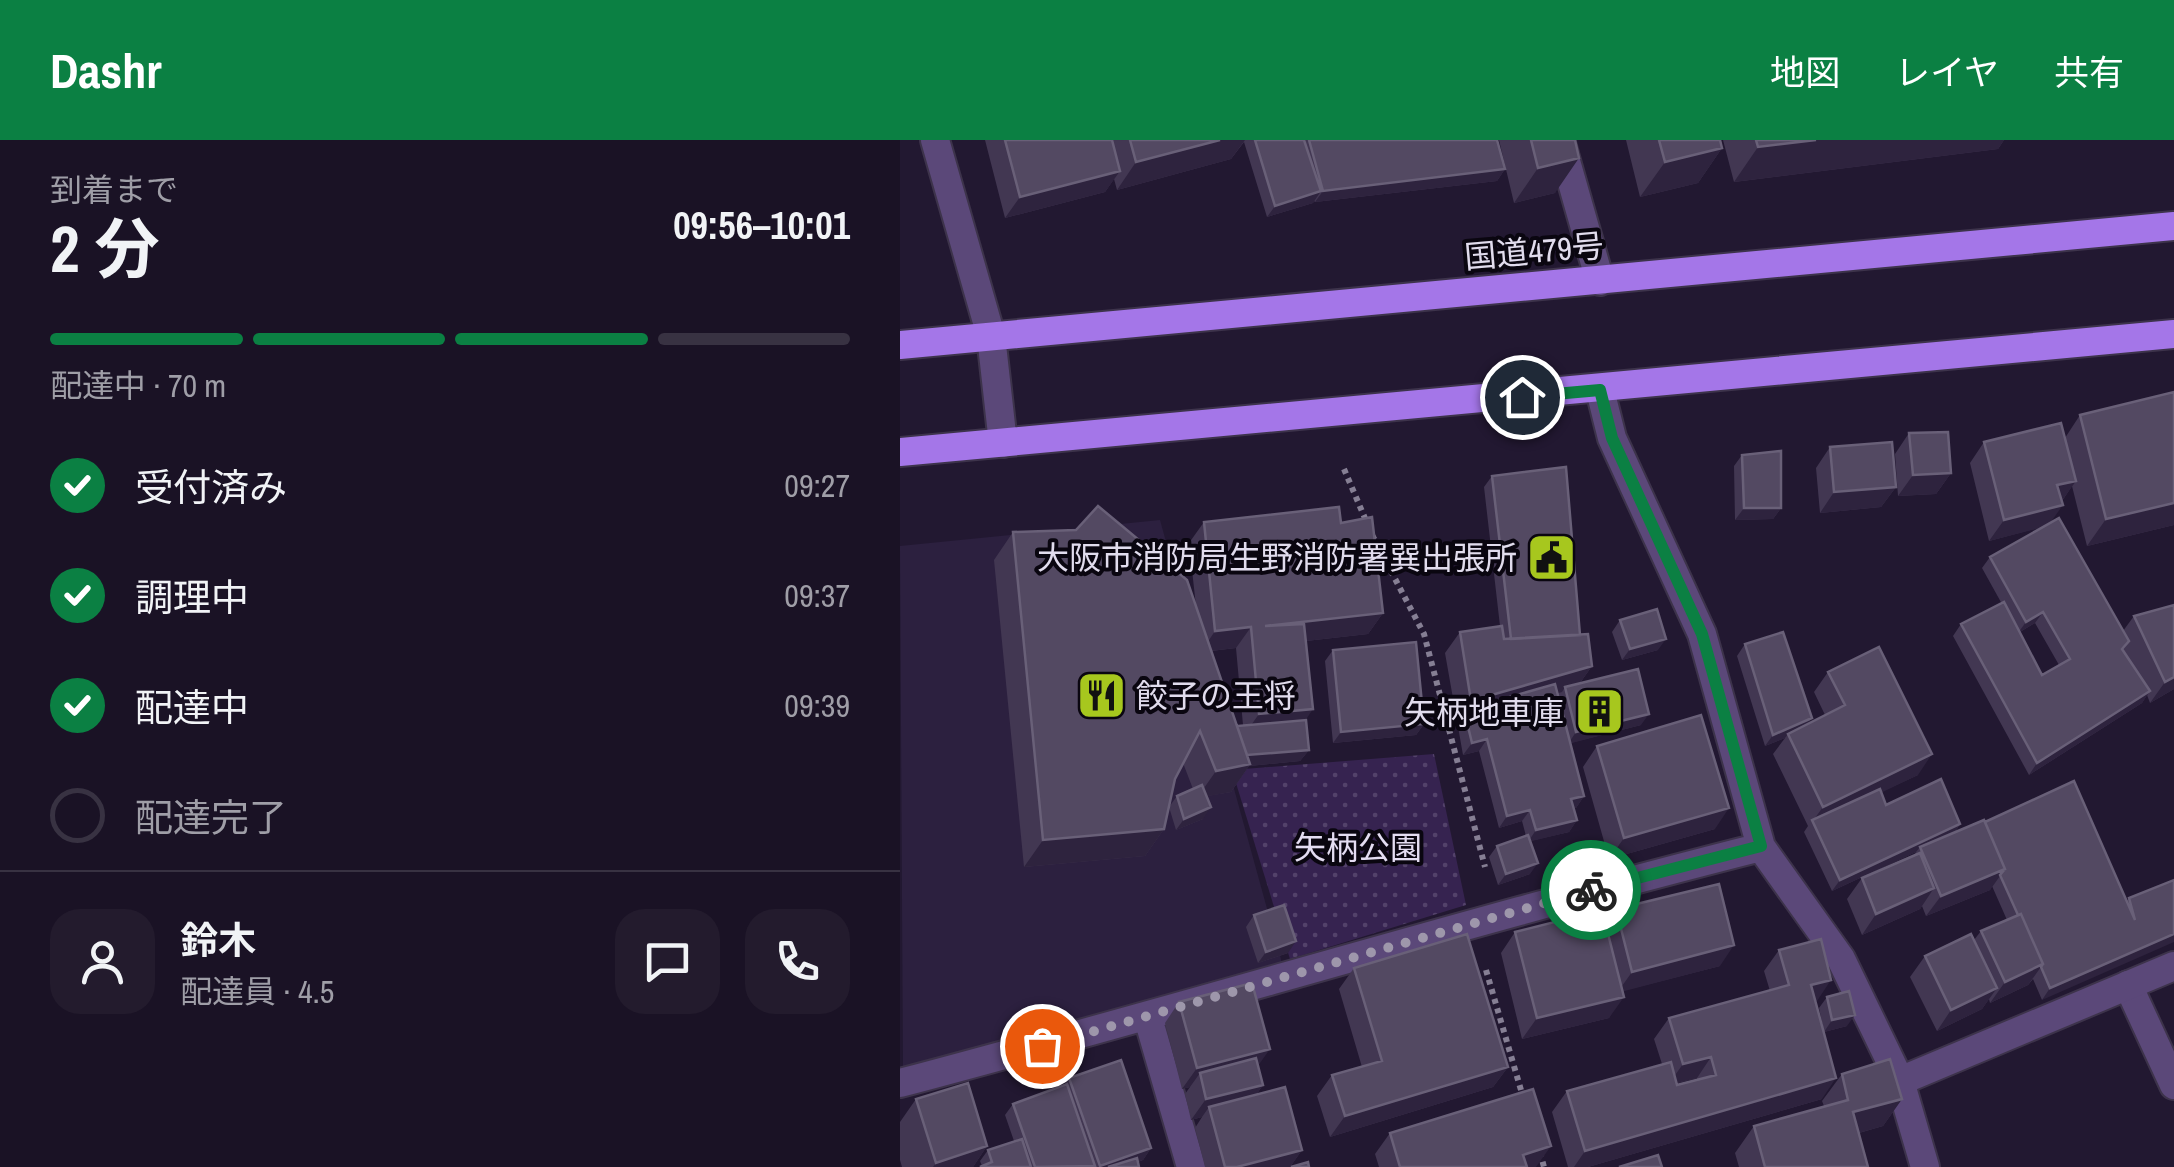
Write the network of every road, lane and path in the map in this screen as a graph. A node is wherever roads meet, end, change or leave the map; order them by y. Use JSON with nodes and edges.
{"nodes":[{"id":1,"x":935,"y":140,"type":"edge"},
{"id":2,"x":1560,"y":140,"type":"edge"},
{"id":3,"x":2174,"y":226,"type":"edge"},
{"id":4,"x":1600,"y":280,"type":"junction"},
{"id":5,"x":2174,"y":334,"type":"edge"},
{"id":6,"x":991,"y":336,"type":"junction"},
{"id":7,"x":900,"y":346,"type":"edge"},
{"id":8,"x":1600,"y":390,"type":"junction"},
{"id":9,"x":1003,"y":443,"type":"junction"},
{"id":10,"x":900,"y":452,"type":"edge"},
{"id":11,"x":1344,"y":469,"type":"dead end"},
{"id":12,"x":1761,"y":846,"type":"junction"},
{"id":13,"x":1485,"y":917,"type":"junction"},
{"id":14,"x":2174,"y":966,"type":"edge"},
{"id":15,"x":2128,"y":985,"type":"junction"},
{"id":16,"x":1148,"y":1018,"type":"junction"},
{"id":17,"x":1900,"y":1081,"type":"junction"},
{"id":18,"x":900,"y":1083,"type":"edge"},
{"id":19,"x":2174,"y":1085,"type":"edge"},
{"id":20,"x":1527,"y":1110,"type":"edge"},
{"id":21,"x":1538,"y":1148,"type":"edge"},
{"id":22,"x":1191,"y":1167,"type":"edge"},
{"id":23,"x":1544,"y":1167,"type":"edge"},
{"id":24,"x":1925,"y":1167,"type":"edge"}],
"edges":[{"from":1,"to":6,"type":"street"},
{"from":2,"to":4,"type":"street"},
{"from":3,"to":4,"type":"highway","name":"国道479号"},
{"from":4,"to":6,"type":"highway","name":"国道479号"},
{"from":5,"to":8,"type":"highway"},
{"from":6,"to":7,"type":"highway","name":"国道479号"},
{"from":6,"to":9,"type":"street"},
{"from":8,"to":9,"type":"highway"},
{"from":8,"to":12,"type":"street"},
{"from":9,"to":10,"type":"highway"},
{"from":11,"to":13,"type":"path"},
{"from":12,"to":13,"type":"street"},
{"from":12,"to":17,"type":"street"},
{"from":13,"to":16,"type":"street"},
{"from":13,"to":20,"type":"path"},
{"from":14,"to":15,"type":"street"},
{"from":15,"to":17,"type":"street"},
{"from":15,"to":19,"type":"street"},
{"from":16,"to":18,"type":"street"},
{"from":16,"to":22,"type":"street"},
{"from":17,"to":24,"type":"street"},
{"from":21,"to":23,"type":"path"}]}
